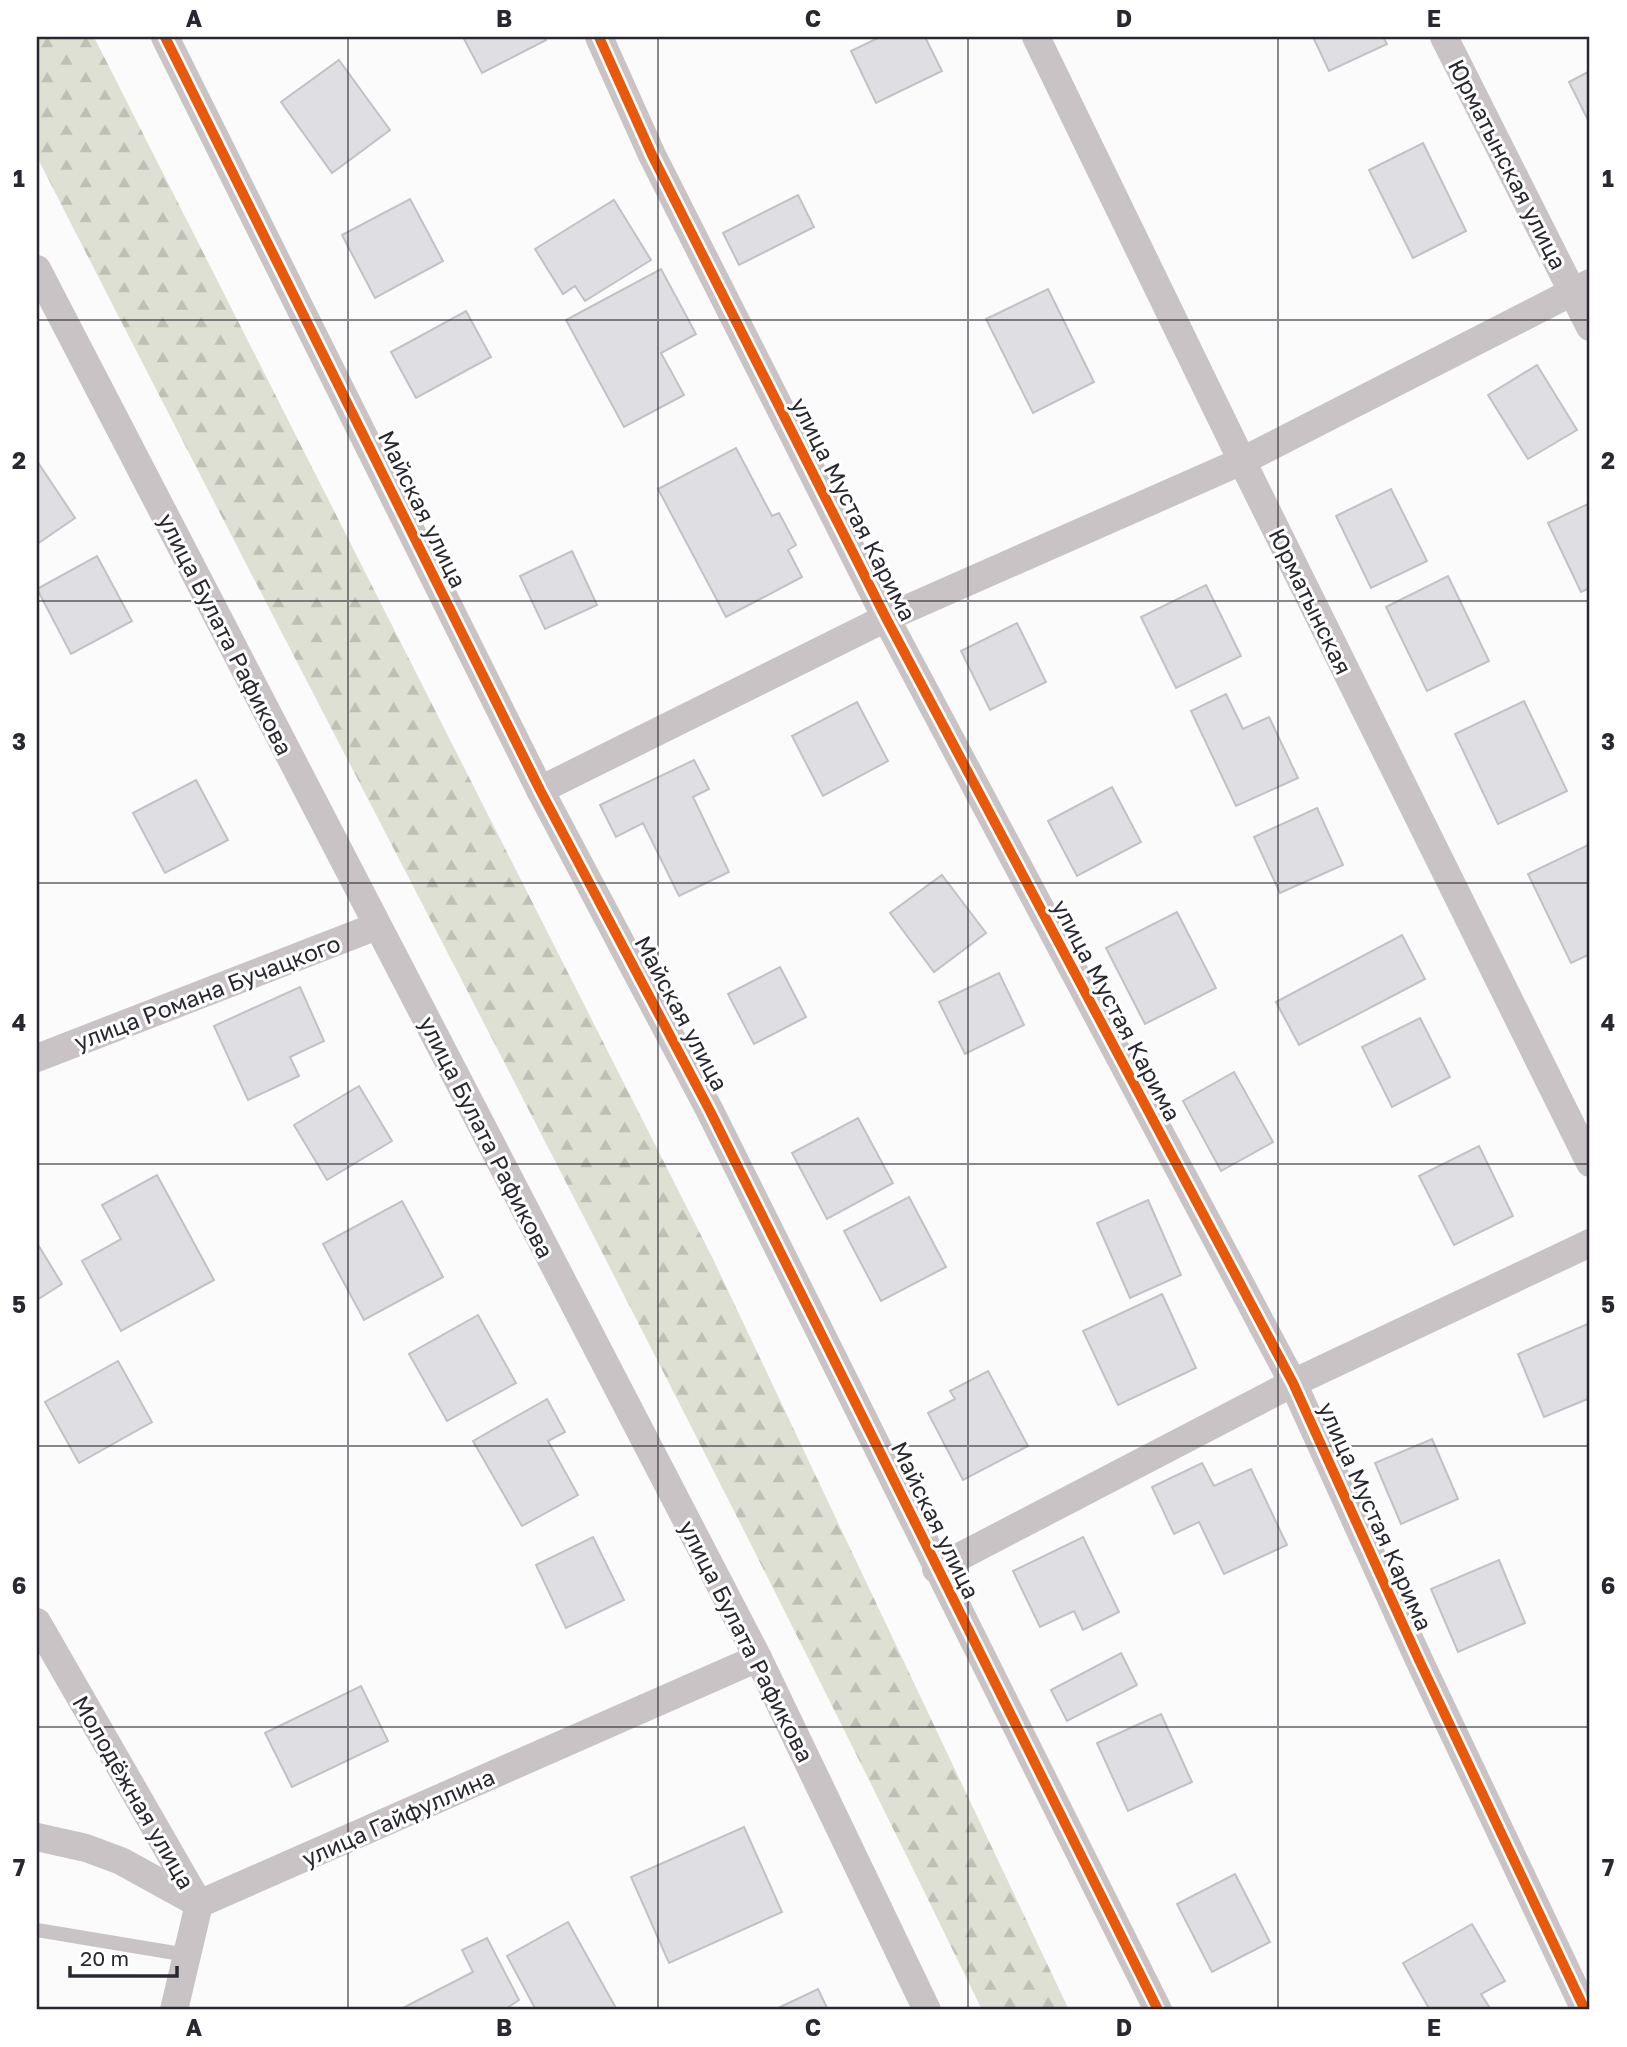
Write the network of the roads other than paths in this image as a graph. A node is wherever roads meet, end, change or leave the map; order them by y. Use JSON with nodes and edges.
{"nodes":[{"id":1,"x":165,"y":37,"type":"edge"},
{"id":2,"x":599,"y":37,"type":"edge"},
{"id":3,"x":1036,"y":37,"type":"edge"},
{"id":4,"x":1444,"y":37,"type":"edge"},
{"id":5,"x":37,"y":269,"type":"edge"},
{"id":6,"x":1581,"y":288,"type":"edge"},
{"id":7,"x":1590,"y":327,"type":"edge"},
{"id":8,"x":1242,"y":461,"type":"junction"},
{"id":9,"x":886,"y":618,"type":"junction"},
{"id":10,"x":540,"y":790,"type":"junction"},
{"id":11,"x":377,"y":926,"type":"junction"},
{"id":12,"x":37,"y":1058,"type":"edge"},
{"id":13,"x":1590,"y":1163,"type":"edge"},
{"id":14,"x":1590,"y":1243,"type":"edge"},
{"id":15,"x":1293,"y":1383,"type":"junction"},
{"id":16,"x":936,"y":1569,"type":"junction"},
{"id":17,"x":37,"y":1622,"type":"edge"},
{"id":18,"x":758,"y":1658,"type":"junction"},
{"id":19,"x":37,"y":1837,"type":"edge"},
{"id":20,"x":199,"y":1905,"type":"junction"},
{"id":21,"x":37,"y":1930,"type":"edge"},
{"id":22,"x":187,"y":1955,"type":"junction"},
{"id":23,"x":174,"y":2010,"type":"edge"},
{"id":24,"x":927,"y":2010,"type":"edge"},
{"id":25,"x":1158,"y":2010,"type":"edge"},
{"id":26,"x":1585,"y":2010,"type":"edge"}],
"edges":[{"from":1,"to":10,"type":"street","name":"Майская улица"},
{"from":2,"to":9,"type":"street","name":"улица Мустая Карима"},
{"from":3,"to":8,"type":"street","name":"Юрматынская"},
{"from":4,"to":6,"type":"street","name":"Юрматынская улица"},
{"from":5,"to":11,"type":"street","name":"улица Булата Рафикова"},
{"from":6,"to":7,"type":"street","name":"Юрматынская улица"},
{"from":6,"to":8,"type":"street"},
{"from":8,"to":9,"type":"street"},
{"from":8,"to":13,"type":"street","name":"Юрматынская"},
{"from":9,"to":10,"type":"street"},
{"from":9,"to":15,"type":"street","name":"улица Мустая Карима"},
{"from":10,"to":16,"type":"street","name":"Майская улица"},
{"from":11,"to":12,"type":"street","name":"улица Романа Бучацкого"},
{"from":11,"to":18,"type":"street","name":"улица Булата Рафикова"},
{"from":14,"to":15,"type":"street"},
{"from":15,"to":16,"type":"street"},
{"from":15,"to":26,"type":"street","name":"улица Мустая Карима"},
{"from":16,"to":25,"type":"street","name":"Майская улица"},
{"from":17,"to":20,"type":"street","name":"Молодёжная улица"},
{"from":18,"to":20,"type":"street","name":"улица Гайфуллина"},
{"from":18,"to":24,"type":"street","name":"улица Булата Рафикова"},
{"from":19,"to":20,"type":"street"},
{"from":20,"to":22,"type":"street","name":"Молодёжная улица"},
{"from":21,"to":22,"type":"lane"},
{"from":22,"to":23,"type":"street","name":"Молодёжная улица"}]}
